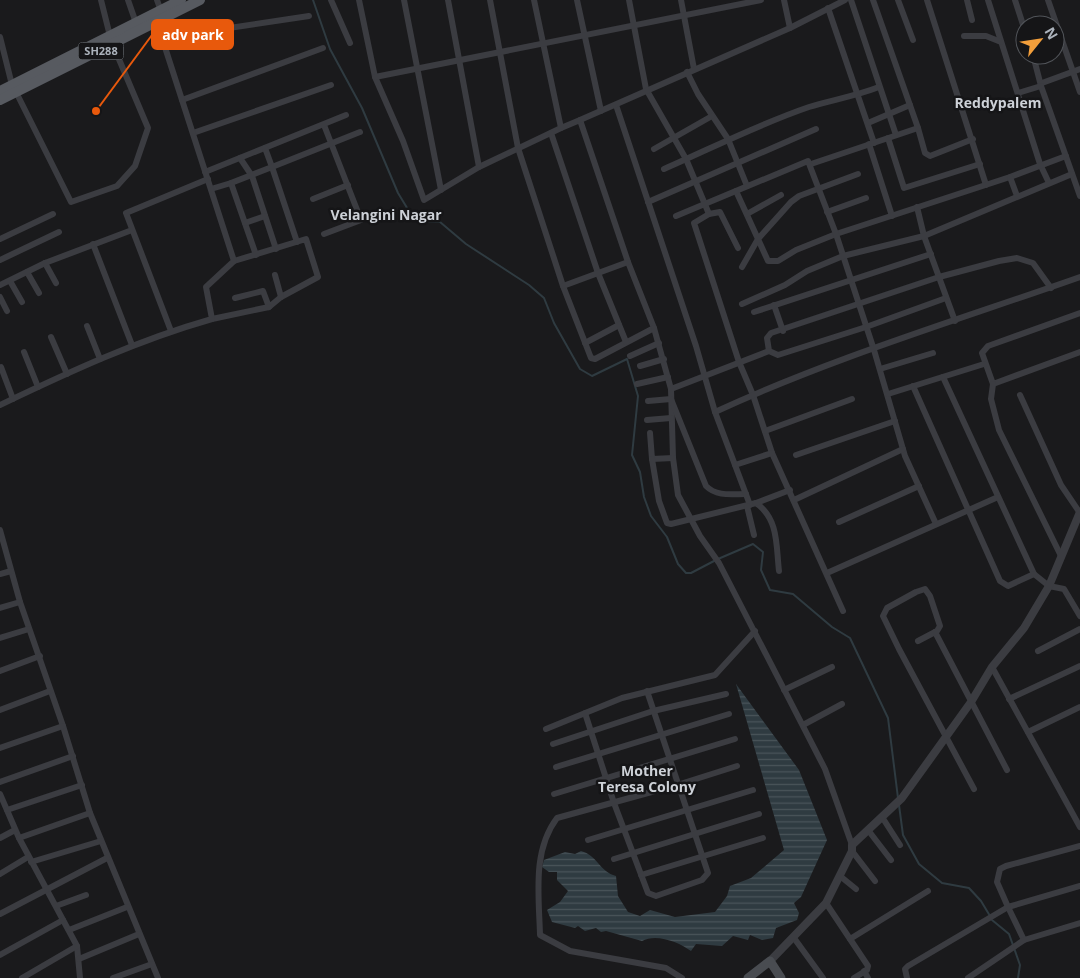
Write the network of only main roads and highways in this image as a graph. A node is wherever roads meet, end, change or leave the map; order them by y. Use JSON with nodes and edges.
{"nodes":[{"id":1,"x":181,"y":0,"type":"edge"},
{"id":2,"x":200,"y":0,"type":"edge"},
{"id":3,"x":151,"y":21,"type":"junction"},
{"id":4,"x":112,"y":40,"type":"junction"},
{"id":5,"x":14,"y":88,"type":"junction"},
{"id":6,"x":0,"y":91,"type":"edge"},
{"id":7,"x":0,"y":100,"type":"edge"},
{"id":8,"x":748,"y":978,"type":"edge"},
{"id":9,"x":781,"y":978,"type":"edge"}],
"edges":[{"from":1,"to":3,"type":"main road","number":"SH288"},
{"from":2,"to":3,"type":"main road","number":"SH288"},
{"from":3,"to":4,"type":"main road","number":"SH288"},
{"from":3,"to":4,"type":"main road","number":"SH288"},
{"from":4,"to":5,"type":"main road","number":"SH288"},
{"from":5,"to":6,"type":"main road","number":"SH288"},
{"from":5,"to":7,"type":"main road","number":"SH288"},
{"from":8,"to":9,"type":"main road"}]}
